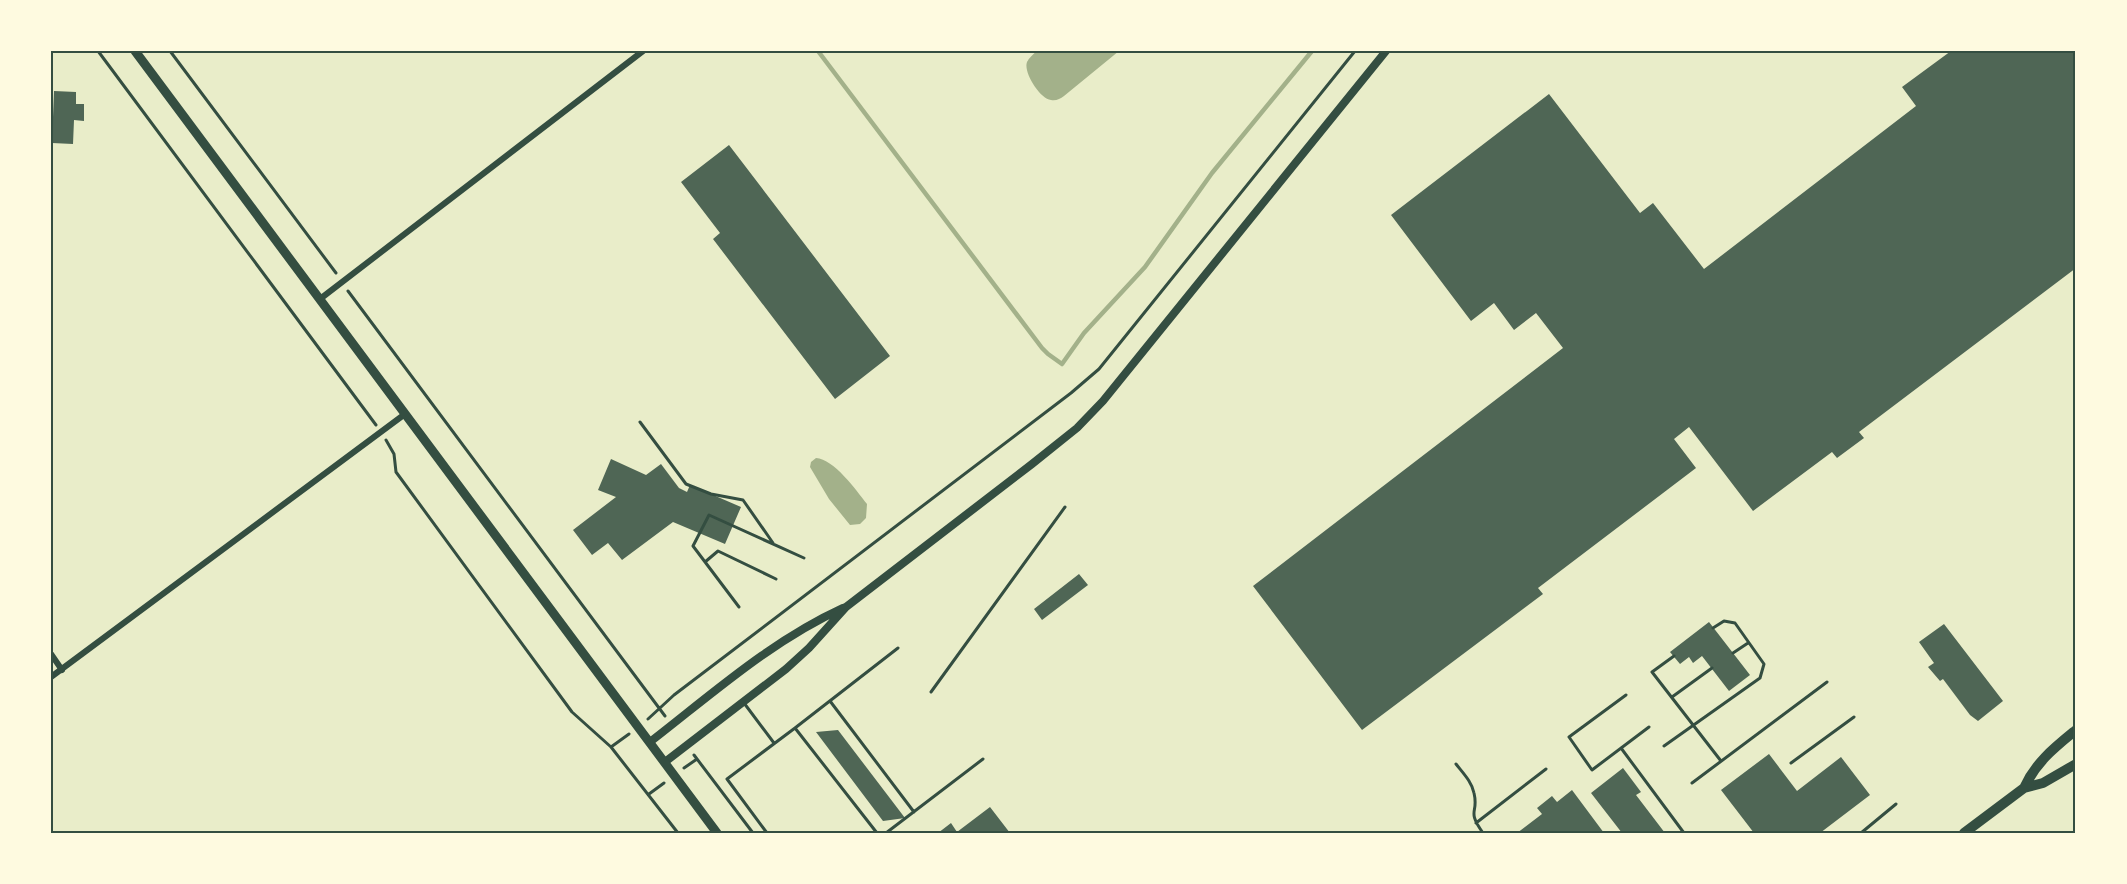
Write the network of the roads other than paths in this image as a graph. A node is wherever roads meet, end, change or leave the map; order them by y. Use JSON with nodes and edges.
{"nodes":[{"id":1,"x":135,"y":51,"type":"edge"},
{"id":2,"x":643,"y":51,"type":"edge"},
{"id":3,"x":1386,"y":51,"type":"edge"},
{"id":4,"x":320,"y":299,"type":"junction"},
{"id":5,"x":405,"y":414,"type":"junction"},
{"id":6,"x":640,"y":422,"type":"dead end"},
{"id":7,"x":774,"y":545,"type":"junction"},
{"id":8,"x":804,"y":558,"type":"dead end"},
{"id":9,"x":705,"y":562,"type":"junction"},
{"id":10,"x":776,"y":579,"type":"dead end"},
{"id":11,"x":738,"y":607,"type":"dead end"},
{"id":12,"x":846,"y":607,"type":"junction"},
{"id":13,"x":1713,"y":628,"type":"dead end"},
{"id":14,"x":1748,"y":643,"type":"junction"},
{"id":15,"x":898,"y":648,"type":"dead end"},
{"id":16,"x":1733,"y":653,"type":"dead end"},
{"id":17,"x":51,"y":654,"type":"edge"},
{"id":18,"x":1674,"y":656,"type":"dead end"},
{"id":19,"x":1712,"y":669,"type":"dead end"},
{"id":20,"x":62,"y":670,"type":"junction"},
{"id":21,"x":51,"y":677,"type":"edge"},
{"id":22,"x":1827,"y":682,"type":"dead end"},
{"id":23,"x":1626,"y":695,"type":"dead end"},
{"id":24,"x":1672,"y":697,"type":"junction"},
{"id":25,"x":830,"y":701,"type":"junction"},
{"id":26,"x":743,"y":702,"type":"junction"},
{"id":27,"x":1854,"y":717,"type":"dead end"},
{"id":28,"x":1693,"y":725,"type":"junction"},
{"id":29,"x":1649,"y":727,"type":"dead end"},
{"id":30,"x":795,"y":728,"type":"junction"},
{"id":31,"x":2076,"y":730,"type":"edge"},
{"id":32,"x":650,"y":742,"type":"junction"},
{"id":33,"x":774,"y":742,"type":"junction"},
{"id":34,"x":1664,"y":746,"type":"dead end"},
{"id":35,"x":1621,"y":748,"type":"junction"},
{"id":36,"x":983,"y":759,"type":"dead end"},
{"id":37,"x":665,"y":762,"type":"junction"},
{"id":38,"x":1721,"y":762,"type":"junction"},
{"id":39,"x":1791,"y":763,"type":"dead end"},
{"id":40,"x":1456,"y":764,"type":"dead end"},
{"id":41,"x":2076,"y":764,"type":"edge"},
{"id":42,"x":1546,"y":768,"type":"dead end"},
{"id":43,"x":1692,"y":783,"type":"dead end"},
{"id":44,"x":2024,"y":788,"type":"junction"},
{"id":45,"x":1896,"y":804,"type":"dead end"},
{"id":46,"x":914,"y":812,"type":"junction"},
{"id":47,"x":1476,"y":823,"type":"junction"},
{"id":48,"x":717,"y":833,"type":"edge"},
{"id":49,"x":767,"y":833,"type":"edge"},
{"id":50,"x":877,"y":833,"type":"edge"},
{"id":51,"x":886,"y":833,"type":"edge"},
{"id":52,"x":1483,"y":833,"type":"edge"},
{"id":53,"x":1684,"y":833,"type":"edge"},
{"id":54,"x":1861,"y":833,"type":"edge"},
{"id":55,"x":1964,"y":833,"type":"edge"}],
"edges":[{"from":1,"to":4,"type":"main road"},
{"from":2,"to":4,"type":"street"},
{"from":3,"to":12,"type":"street"},
{"from":4,"to":5,"type":"main road"},
{"from":5,"to":20,"type":"street"},
{"from":5,"to":32,"type":"main road"},
{"from":6,"to":7,"type":"lane"},
{"from":7,"to":8,"type":"lane"},
{"from":7,"to":9,"type":"lane"},
{"from":9,"to":10,"type":"lane"},
{"from":9,"to":11,"type":"lane"},
{"from":12,"to":26,"type":"street"},
{"from":12,"to":32,"type":"street"},
{"from":13,"to":14,"type":"lane"},
{"from":14,"to":16,"type":"lane"},
{"from":14,"to":28,"type":"lane"},
{"from":15,"to":25,"type":"lane"},
{"from":17,"to":20,"type":"street"},
{"from":18,"to":24,"type":"lane"},
{"from":19,"to":24,"type":"lane"},
{"from":20,"to":21,"type":"street"},
{"from":22,"to":38,"type":"lane"},
{"from":23,"to":35,"type":"lane"},
{"from":24,"to":28,"type":"lane"},
{"from":25,"to":30,"type":"lane"},
{"from":25,"to":46,"type":"lane"},
{"from":26,"to":33,"type":"lane"},
{"from":26,"to":37,"type":"street"},
{"from":27,"to":39,"type":"lane"},
{"from":28,"to":34,"type":"lane"},
{"from":28,"to":38,"type":"lane"},
{"from":29,"to":35,"type":"lane"},
{"from":30,"to":33,"type":"lane"},
{"from":30,"to":50,"type":"lane"},
{"from":31,"to":44,"type":"main road"},
{"from":32,"to":37,"type":"main road"},
{"from":33,"to":49,"type":"lane"},
{"from":35,"to":53,"type":"lane"},
{"from":36,"to":46,"type":"lane"},
{"from":37,"to":48,"type":"main road"},
{"from":38,"to":43,"type":"lane"},
{"from":40,"to":47,"type":"lane"},
{"from":41,"to":44,"type":"main road"},
{"from":42,"to":47,"type":"lane"},
{"from":44,"to":55,"type":"main road"},
{"from":45,"to":54,"type":"lane"},
{"from":46,"to":51,"type":"lane"},
{"from":47,"to":52,"type":"lane"}]}
